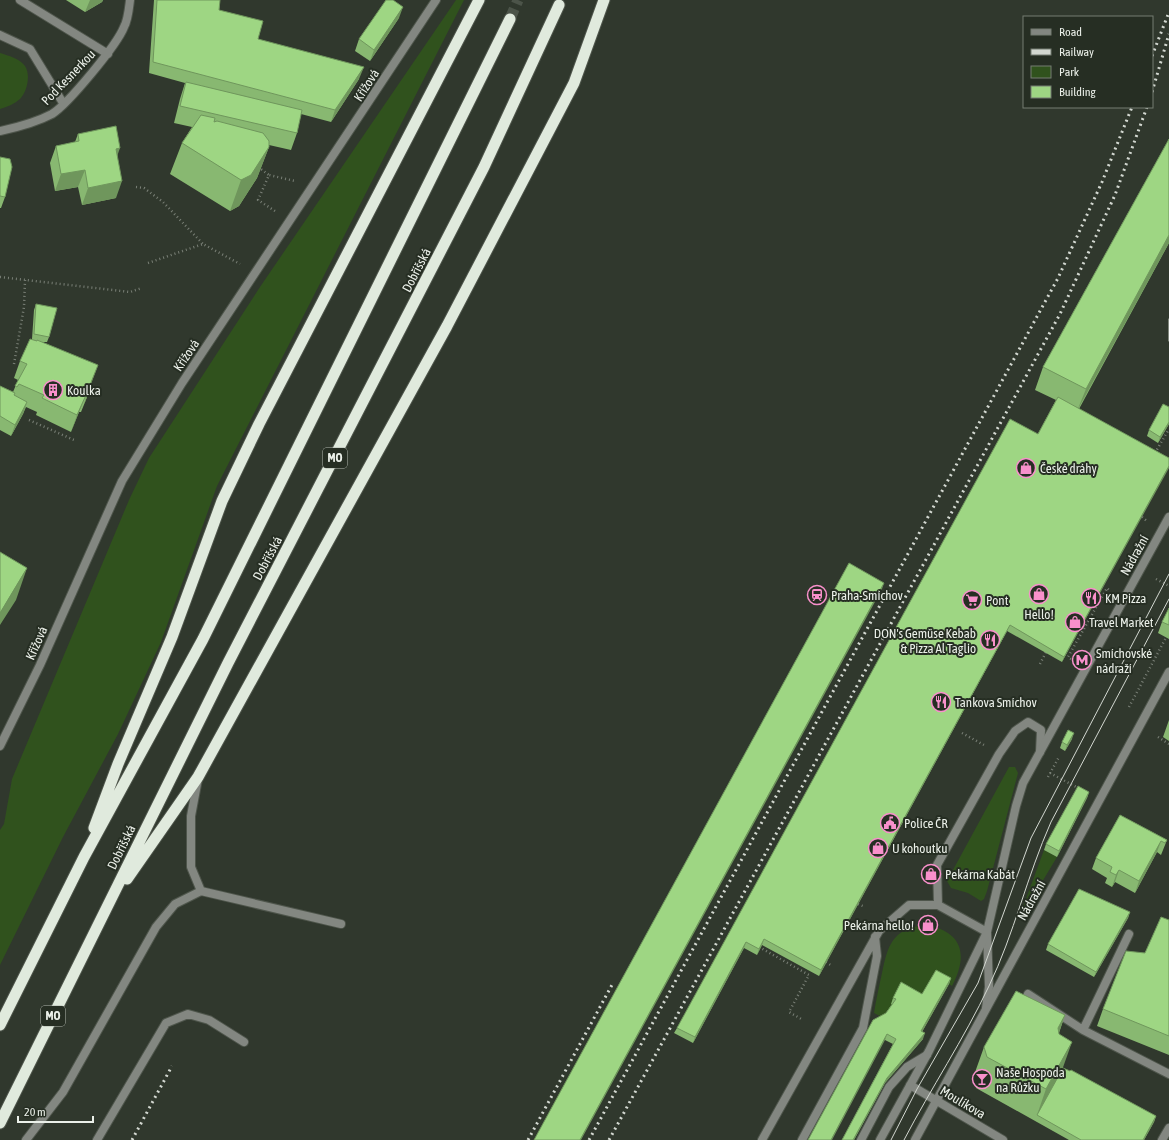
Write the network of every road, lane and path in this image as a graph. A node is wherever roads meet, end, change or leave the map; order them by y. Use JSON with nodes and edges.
{"nodes":[{"id":1,"x":20,"y":0,"type":"edge"},
{"id":2,"x":130,"y":0,"type":"edge"},
{"id":3,"x":437,"y":0,"type":"edge"},
{"id":4,"x":479,"y":0,"type":"edge"},
{"id":5,"x":604,"y":0,"type":"edge"},
{"id":6,"x":559,"y":5,"type":"dead end"},
{"id":7,"x":510,"y":19,"type":"tunnel mouth"},
{"id":8,"x":0,"y":35,"type":"edge"},
{"id":9,"x":108,"y":54,"type":"junction"},
{"id":10,"x":64,"y":103,"type":"junction"},
{"id":11,"x":0,"y":131,"type":"edge"},
{"id":12,"x":256,"y":165,"type":"edge"},
{"id":13,"x":269,"y":175,"type":"junction"},
{"id":14,"x":295,"y":181,"type":"dead end"},
{"id":15,"x":136,"y":187,"type":"dead end"},
{"id":16,"x":275,"y":212,"type":"dead end"},
{"id":17,"x":203,"y":244,"type":"junction"},
{"id":18,"x":148,"y":263,"type":"dead end"},
{"id":19,"x":241,"y":264,"type":"dead end"},
{"id":20,"x":0,"y":277,"type":"edge"},
{"id":21,"x":25,"y":280,"type":"junction"},
{"id":22,"x":142,"y":288,"type":"dead end"},
{"id":23,"x":14,"y":364,"type":"dead end"},
{"id":24,"x":29,"y":420,"type":"dead end"},
{"id":25,"x":1169,"y":429,"type":"edge"},
{"id":26,"x":74,"y":440,"type":"dead end"},
{"id":27,"x":1153,"y":456,"type":"edge"},
{"id":28,"x":1142,"y":517,"type":"edge"},
{"id":29,"x":1169,"y":517,"type":"edge"},
{"id":30,"x":1147,"y":521,"type":"dead end"},
{"id":31,"x":1156,"y":579,"type":"dead end"},
{"id":32,"x":1169,"y":586,"type":"edge"},
{"id":33,"x":1101,"y":598,"type":"edge"},
{"id":34,"x":1048,"y":650,"type":"edge"},
{"id":35,"x":1077,"y":662,"type":"dead end"},
{"id":36,"x":1040,"y":664,"type":"dead end"},
{"id":37,"x":1169,"y":672,"type":"edge"},
{"id":38,"x":1158,"y":737,"type":"dead end"},
{"id":39,"x":1169,"y":744,"type":"edge"},
{"id":40,"x":0,"y":746,"type":"edge"},
{"id":41,"x":1040,"y":752,"type":"junction"},
{"id":42,"x":1050,"y":773,"type":"dead end"},
{"id":43,"x":198,"y":777,"type":"junction"},
{"id":44,"x":1084,"y":791,"type":"edge"},
{"id":45,"x":84,"y":857,"type":"junction"},
{"id":46,"x":201,"y":891,"type":"junction"},
{"id":47,"x":858,"y":904,"type":"edge"},
{"id":48,"x":938,"y":905,"type":"junction"},
{"id":49,"x":865,"y":907,"type":"dead end"},
{"id":50,"x":106,"y":909,"type":"junction"},
{"id":51,"x":340,"y":924,"type":"dead end"},
{"id":52,"x":986,"y":932,"type":"junction"},
{"id":53,"x":1129,"y":934,"type":"dead end"},
{"id":54,"x":875,"y":937,"type":"junction"},
{"id":55,"x":754,"y":944,"type":"edge"},
{"id":56,"x":826,"y":962,"type":"edge"},
{"id":57,"x":832,"y":966,"type":"dead end"},
{"id":58,"x":1028,"y":994,"type":"dead end"},
{"id":59,"x":986,"y":1008,"type":"junction"},
{"id":60,"x":803,"y":1020,"type":"dead end"},
{"id":61,"x":0,"y":1025,"type":"edge"},
{"id":62,"x":1083,"y":1030,"type":"junction"},
{"id":63,"x":244,"y":1042,"type":"dead end"},
{"id":64,"x":927,"y":1055,"type":"junction"},
{"id":65,"x":1169,"y":1074,"type":"edge"},
{"id":66,"x":910,"y":1086,"type":"junction"},
{"id":67,"x":936,"y":1100,"type":"junction"},
{"id":68,"x":0,"y":1123,"type":"edge"},
{"id":69,"x":1169,"y":1128,"type":"edge"},
{"id":70,"x":26,"y":1140,"type":"edge"},
{"id":71,"x":97,"y":1140,"type":"edge"},
{"id":72,"x":762,"y":1140,"type":"edge"},
{"id":73,"x":802,"y":1140,"type":"edge"},
{"id":74,"x":861,"y":1140,"type":"edge"},
{"id":75,"x":880,"y":1140,"type":"edge"},
{"id":76,"x":915,"y":1140,"type":"edge"},
{"id":77,"x":1003,"y":1140,"type":"edge"},
{"id":78,"x":1162,"y":1140,"type":"edge"}],
"edges":[{"from":1,"to":9,"type":"street"},
{"from":2,"to":9,"type":"street","name":"Pod Kesnerkou"},
{"from":3,"to":40,"type":"street","name":"Křížová"},
{"from":4,"to":45,"type":"highway"},
{"from":5,"to":43,"type":"highway"},
{"from":6,"to":50,"type":"highway","name":"Dobříšská","number":"MO"},
{"from":7,"to":45,"type":"highway","name":"Dobříšská"},
{"from":8,"to":10,"type":"street"},
{"from":9,"to":10,"type":"street","name":"Pod Kesnerkou"},
{"from":10,"to":11,"type":"street","name":"Pod Kesnerkou"},
{"from":12,"to":13,"type":"path"},
{"from":13,"to":14,"type":"path"},
{"from":13,"to":16,"type":"path"},
{"from":15,"to":17,"type":"path"},
{"from":17,"to":18,"type":"path"},
{"from":17,"to":19,"type":"path"},
{"from":20,"to":21,"type":"path"},
{"from":21,"to":22,"type":"path"},
{"from":21,"to":23,"type":"path"},
{"from":24,"to":26,"type":"path"},
{"from":25,"to":27,"type":"path"},
{"from":28,"to":30,"type":"path"},
{"from":29,"to":41,"type":"street","name":"Nádražní"},
{"from":31,"to":32,"type":"path"},
{"from":33,"to":35,"type":"path"},
{"from":34,"to":36,"type":"path"},
{"from":37,"to":59,"type":"street","name":"Nádražní"},
{"from":38,"to":39,"type":"path"},
{"from":41,"to":48,"type":"street","name":"Nádražní"},
{"from":41,"to":52,"type":"street","name":"Nádražní"},
{"from":42,"to":44,"type":"path"},
{"from":43,"to":46,"type":"street"},
{"from":43,"to":50,"type":"highway"},
{"from":45,"to":61,"type":"highway","name":"Dobříšská"},
{"from":46,"to":51,"type":"street"},
{"from":46,"to":70,"type":"street"},
{"from":47,"to":49,"type":"path"},
{"from":48,"to":52,"type":"street"},
{"from":48,"to":54,"type":"street"},
{"from":50,"to":68,"type":"highway","name":"Dobříšská","number":"MO"},
{"from":52,"to":59,"type":"street"},
{"from":52,"to":64,"type":"street","name":"Nádražní"},
{"from":53,"to":62,"type":"street"},
{"from":54,"to":72,"type":"street"},
{"from":54,"to":73,"type":"street"},
{"from":55,"to":60,"type":"path"},
{"from":56,"to":57,"type":"path"},
{"from":58,"to":62,"type":"street"},
{"from":59,"to":67,"type":"street","name":"Nádražní"},
{"from":62,"to":65,"type":"street"},
{"from":63,"to":71,"type":"street"},
{"from":64,"to":66,"type":"street","name":"Nádražní"},
{"from":64,"to":74,"type":"street"},
{"from":66,"to":67,"type":"street","name":"Moulíkova"},
{"from":66,"to":75,"type":"street","name":"Nádražní"},
{"from":67,"to":76,"type":"street","name":"Nádražní"},
{"from":67,"to":77,"type":"street","name":"Moulíkova"},
{"from":69,"to":78,"type":"street"}]}
